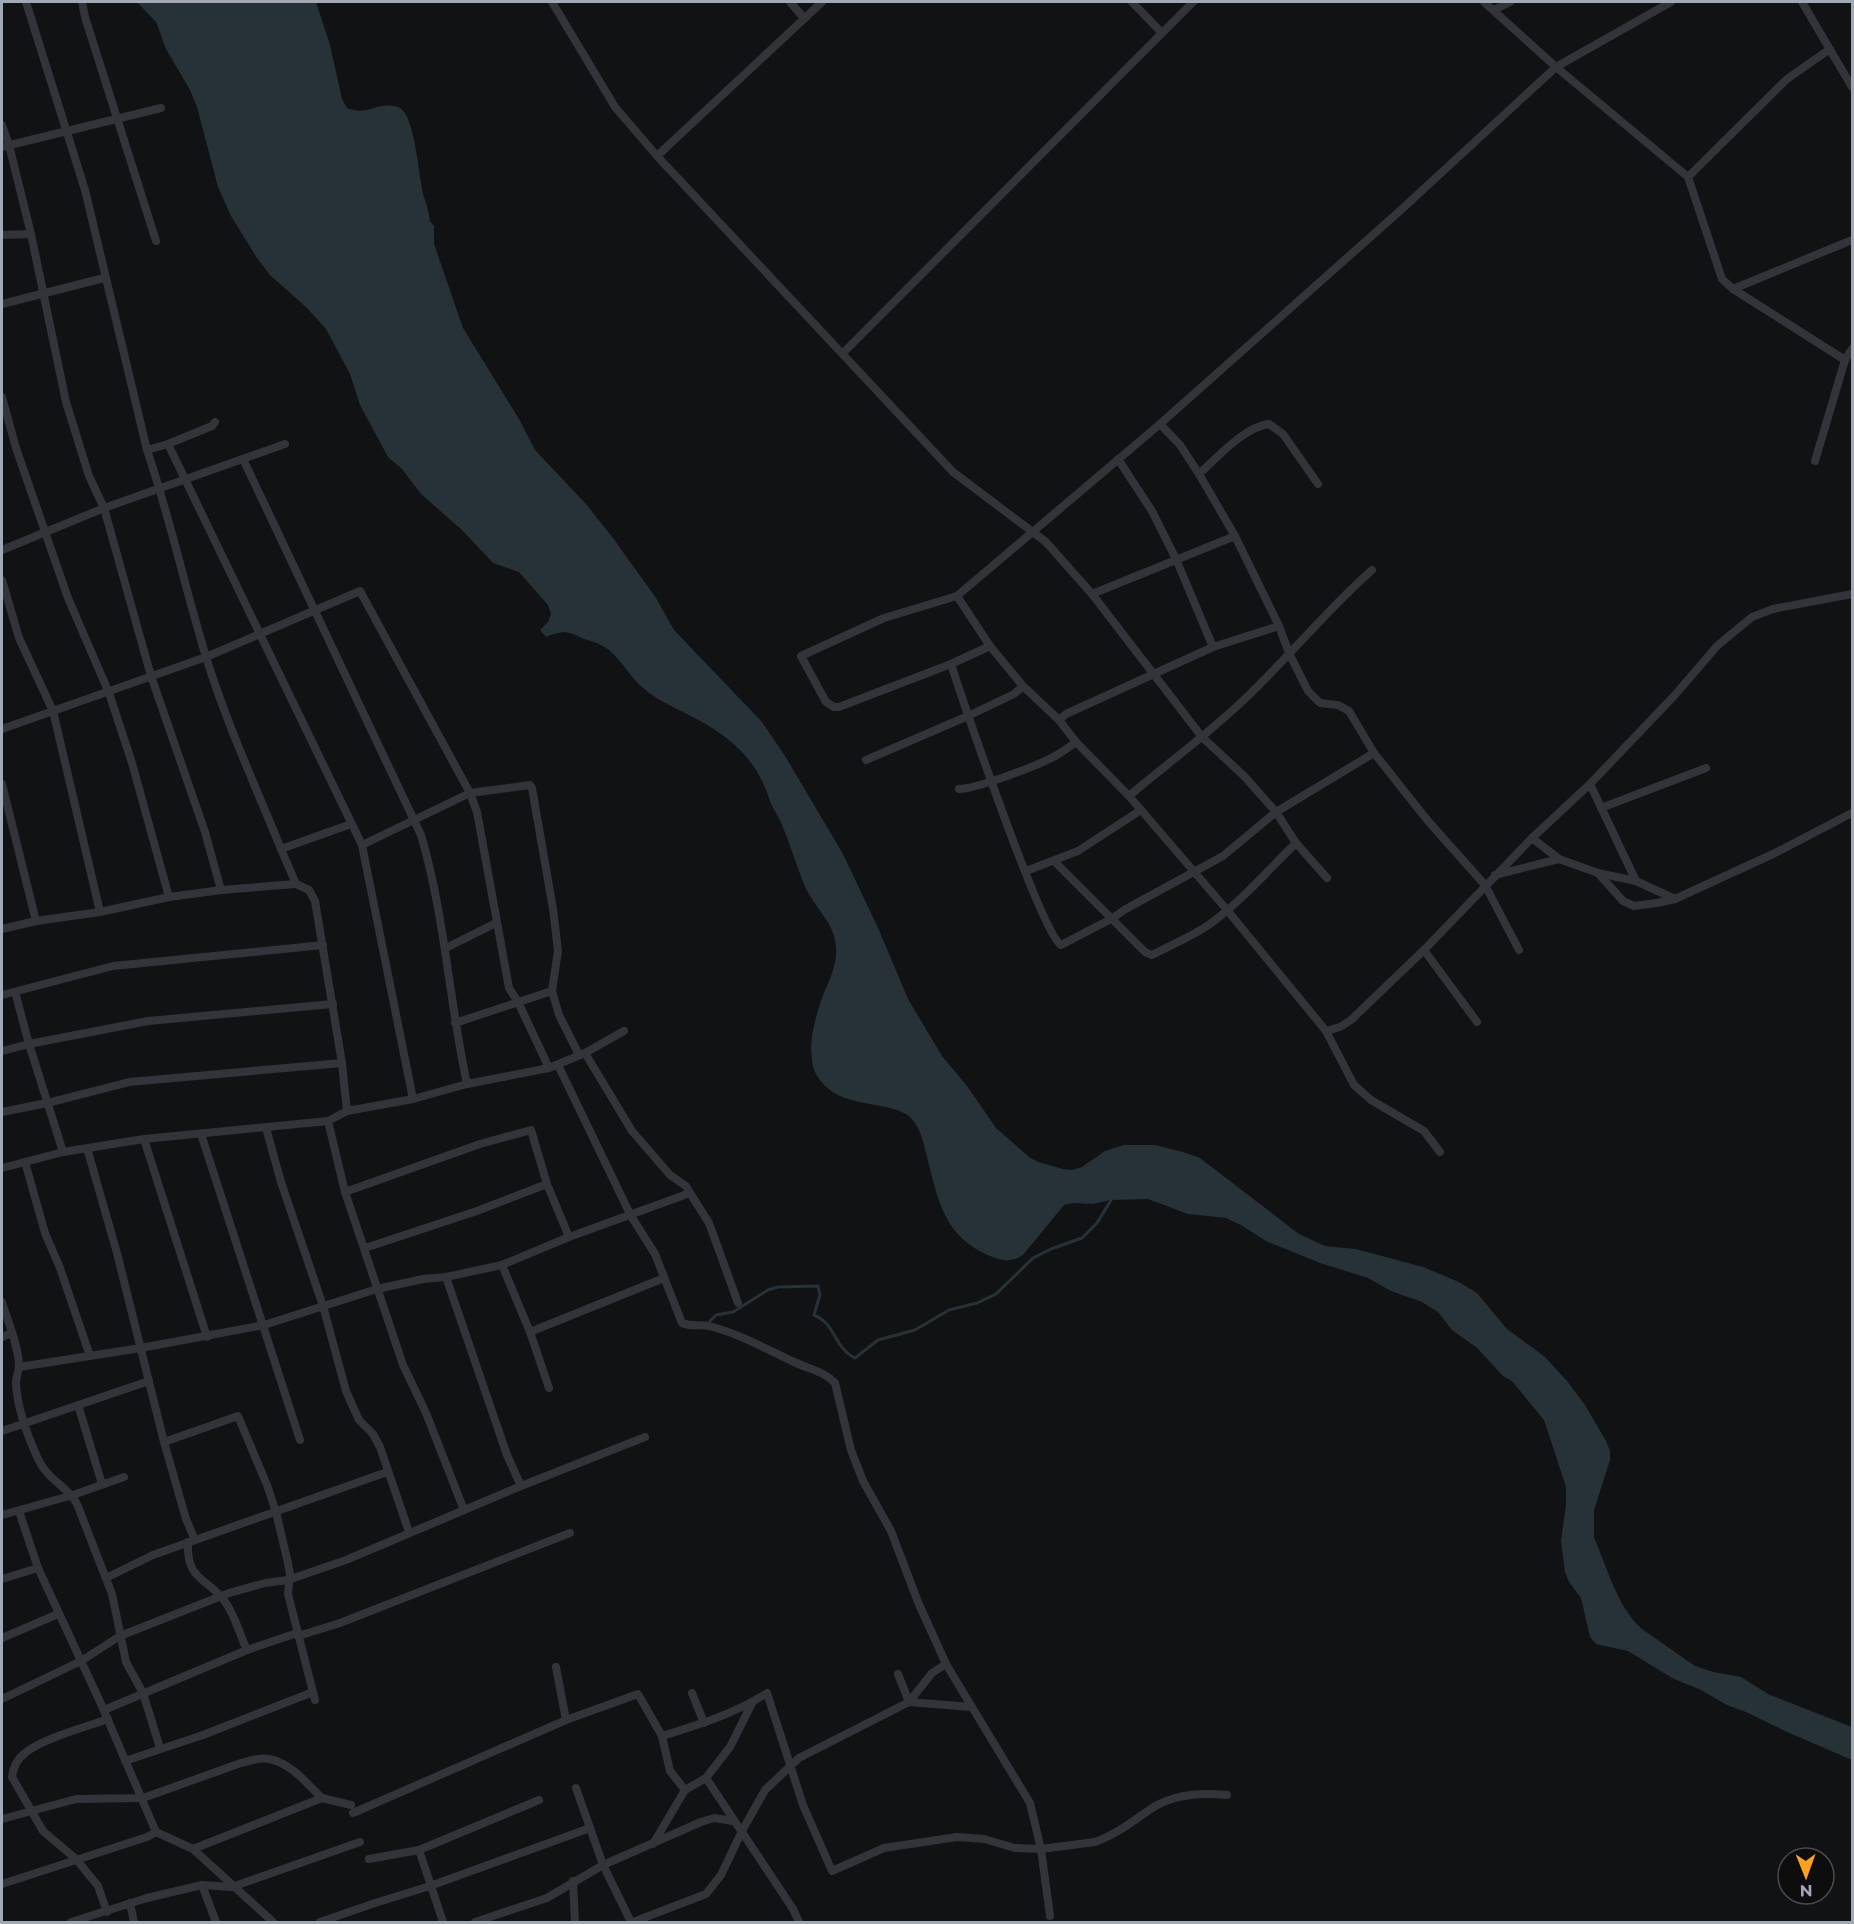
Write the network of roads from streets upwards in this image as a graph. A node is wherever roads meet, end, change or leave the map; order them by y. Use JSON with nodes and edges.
{"nodes":[{"id":1,"x":26,"y":2,"type":"edge"},
{"id":2,"x":82,"y":2,"type":"edge"},
{"id":3,"x":552,"y":2,"type":"edge"},
{"id":4,"x":790,"y":2,"type":"edge"},
{"id":5,"x":822,"y":2,"type":"edge"},
{"id":6,"x":1132,"y":2,"type":"edge"},
{"id":7,"x":1193,"y":2,"type":"edge"},
{"id":8,"x":1485,"y":2,"type":"edge"},
{"id":9,"x":1510,"y":2,"type":"edge"},
{"id":10,"x":1671,"y":2,"type":"edge"},
{"id":11,"x":1802,"y":2,"type":"edge"},
{"id":12,"x":1494,"y":10,"type":"junction"},
{"id":13,"x":804,"y":18,"type":"junction"},
{"id":14,"x":1162,"y":33,"type":"junction"},
{"id":15,"x":1830,"y":49,"type":"junction"},
{"id":16,"x":1556,"y":67,"type":"junction"},
{"id":17,"x":1852,"y":87,"type":"edge"},
{"id":18,"x":161,"y":108,"type":"dead end"},
{"id":19,"x":117,"y":118,"type":"junction"},
{"id":20,"x":2,"y":125,"type":"edge"},
{"id":21,"x":66,"y":131,"type":"junction"},
{"id":22,"x":5,"y":146,"type":"edge"},
{"id":23,"x":657,"y":156,"type":"junction"},
{"id":24,"x":1688,"y":177,"type":"junction"},
{"id":25,"x":31,"y":234,"type":"junction"},
{"id":26,"x":2,"y":235,"type":"edge"},
{"id":27,"x":1852,"y":240,"type":"edge"},
{"id":28,"x":156,"y":241,"type":"dead end"},
{"id":29,"x":104,"y":278,"type":"junction"},
{"id":30,"x":1733,"y":289,"type":"junction"},
{"id":31,"x":42,"y":293,"type":"junction"},
{"id":32,"x":2,"y":304,"type":"edge"},
{"id":33,"x":1852,"y":350,"type":"edge"},
{"id":34,"x":843,"y":353,"type":"junction"},
{"id":35,"x":1845,"y":360,"type":"junction"},
{"id":36,"x":2,"y":397,"type":"edge"},
{"id":37,"x":215,"y":422,"type":"dead end"},
{"id":38,"x":1160,"y":424,"type":"junction"},
{"id":39,"x":168,"y":444,"type":"junction"},
{"id":40,"x":285,"y":444,"type":"dead end"},
{"id":41,"x":147,"y":450,"type":"junction"},
{"id":42,"x":243,"y":459,"type":"junction"},
{"id":43,"x":1118,"y":459,"type":"junction"},
{"id":44,"x":1815,"y":461,"type":"dead end"},
{"id":45,"x":1199,"y":474,"type":"junction"},
{"id":46,"x":185,"y":479,"type":"junction"},
{"id":47,"x":1318,"y":484,"type":"dead end"},
{"id":48,"x":160,"y":488,"type":"junction"},
{"id":49,"x":104,"y":508,"type":"junction"},
{"id":50,"x":45,"y":532,"type":"junction"},
{"id":51,"x":1030,"y":532,"type":"junction"},
{"id":52,"x":1235,"y":536,"type":"junction"},
{"id":53,"x":2,"y":550,"type":"edge"},
{"id":54,"x":1176,"y":559,"type":"junction"},
{"id":55,"x":1372,"y":570,"type":"dead end"},
{"id":56,"x":2,"y":580,"type":"edge"},
{"id":57,"x":1092,"y":594,"type":"junction"},
{"id":58,"x":1852,"y":594,"type":"edge"},
{"id":59,"x":957,"y":596,"type":"junction"},
{"id":60,"x":314,"y":610,"type":"junction"},
{"id":61,"x":1279,"y":626,"type":"junction"},
{"id":62,"x":259,"y":634,"type":"junction"},
{"id":63,"x":990,"y":646,"type":"junction"},
{"id":64,"x":1213,"y":647,"type":"junction"},
{"id":65,"x":1289,"y":653,"type":"junction"},
{"id":66,"x":206,"y":657,"type":"junction"},
{"id":67,"x":951,"y":664,"type":"junction"},
{"id":68,"x":1153,"y":674,"type":"junction"},
{"id":69,"x":151,"y":676,"type":"junction"},
{"id":70,"x":1023,"y":686,"type":"junction"},
{"id":71,"x":109,"y":693,"type":"junction"},
{"id":72,"x":54,"y":711,"type":"junction"},
{"id":73,"x":968,"y":716,"type":"junction"},
{"id":74,"x":1059,"y":720,"type":"junction"},
{"id":75,"x":2,"y":729,"type":"edge"},
{"id":76,"x":1202,"y":737,"type":"junction"},
{"id":77,"x":1076,"y":742,"type":"junction"},
{"id":78,"x":1374,"y":753,"type":"junction"},
{"id":79,"x":866,"y":760,"type":"dead end"},
{"id":80,"x":1706,"y":768,"type":"dead end"},
{"id":81,"x":992,"y":781,"type":"junction"},
{"id":82,"x":2,"y":784,"type":"edge"},
{"id":83,"x":1590,"y":784,"type":"junction"},
{"id":84,"x":959,"y":789,"type":"dead end"},
{"id":85,"x":470,"y":793,"type":"junction"},
{"id":86,"x":1129,"y":796,"type":"junction"},
{"id":87,"x":4,"y":802,"type":"edge"},
{"id":88,"x":1601,"y":808,"type":"junction"},
{"id":89,"x":1141,"y":810,"type":"junction"},
{"id":90,"x":1276,"y":812,"type":"junction"},
{"id":91,"x":1852,"y":813,"type":"edge"},
{"id":92,"x":415,"y":820,"type":"junction"},
{"id":93,"x":351,"y":824,"type":"junction"},
{"id":94,"x":1532,"y":838,"type":"junction"},
{"id":95,"x":1296,"y":843,"type":"junction"},
{"id":96,"x":362,"y":845,"type":"junction"},
{"id":97,"x":280,"y":849,"type":"junction"},
{"id":98,"x":1559,"y":859,"type":"junction"},
{"id":99,"x":1054,"y":861,"type":"junction"},
{"id":100,"x":1026,"y":871,"type":"junction"},
{"id":101,"x":1194,"y":873,"type":"junction"},
{"id":102,"x":1598,"y":873,"type":"junction"},
{"id":103,"x":1495,"y":875,"type":"junction"},
{"id":104,"x":1327,"y":878,"type":"dead end"},
{"id":105,"x":1636,"y":881,"type":"junction"},
{"id":106,"x":296,"y":884,"type":"junction"},
{"id":107,"x":1485,"y":885,"type":"junction"},
{"id":108,"x":221,"y":890,"type":"junction"},
{"id":109,"x":169,"y":897,"type":"junction"},
{"id":110,"x":1675,"y":899,"type":"junction"},
{"id":111,"x":1227,"y":910,"type":"junction"},
{"id":112,"x":100,"y":912,"type":"junction"},
{"id":113,"x":1113,"y":918,"type":"junction"},
{"id":114,"x":36,"y":921,"type":"junction"},
{"id":115,"x":496,"y":923,"type":"junction"},
{"id":116,"x":2,"y":930,"type":"edge"},
{"id":117,"x":323,"y":945,"type":"junction"},
{"id":118,"x":446,"y":948,"type":"junction"},
{"id":119,"x":1424,"y":950,"type":"junction"},
{"id":120,"x":1519,"y":950,"type":"dead end"},
{"id":121,"x":552,"y":991,"type":"junction"},
{"id":122,"x":15,"y":992,"type":"junction"},
{"id":123,"x":2,"y":995,"type":"edge"},
{"id":124,"x":518,"y":1002,"type":"junction"},
{"id":125,"x":333,"y":1004,"type":"junction"},
{"id":126,"x":1477,"y":1022,"type":"dead end"},
{"id":127,"x":455,"y":1023,"type":"junction"},
{"id":128,"x":624,"y":1031,"type":"dead end"},
{"id":129,"x":1326,"y":1031,"type":"junction"},
{"id":130,"x":28,"y":1044,"type":"junction"},
{"id":131,"x":2,"y":1051,"type":"edge"},
{"id":132,"x":582,"y":1054,"type":"junction"},
{"id":133,"x":342,"y":1063,"type":"junction"},
{"id":134,"x":558,"y":1065,"type":"junction"},
{"id":135,"x":549,"y":1068,"type":"junction"},
{"id":136,"x":467,"y":1084,"type":"junction"},
{"id":137,"x":413,"y":1099,"type":"junction"},
{"id":138,"x":47,"y":1103,"type":"junction"},
{"id":139,"x":2,"y":1112,"type":"edge"},
{"id":140,"x":347,"y":1112,"type":"junction"},
{"id":141,"x":328,"y":1121,"type":"junction"},
{"id":142,"x":266,"y":1128,"type":"junction"},
{"id":143,"x":201,"y":1134,"type":"junction"},
{"id":144,"x":144,"y":1139,"type":"junction"},
{"id":145,"x":87,"y":1148,"type":"junction"},
{"id":146,"x":63,"y":1152,"type":"junction"},
{"id":147,"x":1440,"y":1152,"type":"dead end"},
{"id":148,"x":25,"y":1162,"type":"junction"},
{"id":149,"x":2,"y":1168,"type":"edge"},
{"id":150,"x":547,"y":1184,"type":"junction"},
{"id":151,"x":345,"y":1192,"type":"junction"},
{"id":152,"x":690,"y":1193,"type":"junction"},
{"id":153,"x":631,"y":1216,"type":"junction"},
{"id":154,"x":569,"y":1237,"type":"junction"},
{"id":155,"x":365,"y":1248,"type":"junction"},
{"id":156,"x":502,"y":1265,"type":"junction"},
{"id":157,"x":446,"y":1278,"type":"junction"},
{"id":158,"x":664,"y":1278,"type":"junction"},
{"id":159,"x":377,"y":1289,"type":"junction"},
{"id":160,"x":2,"y":1302,"type":"edge"},
{"id":161,"x":738,"y":1303,"type":"dead end"},
{"id":162,"x":323,"y":1306,"type":"junction"},
{"id":163,"x":264,"y":1325,"type":"junction"},
{"id":164,"x":530,"y":1332,"type":"junction"},
{"id":165,"x":12,"y":1333,"type":"junction"},
{"id":166,"x":207,"y":1336,"type":"junction"},
{"id":167,"x":2,"y":1337,"type":"edge"},
{"id":168,"x":141,"y":1348,"type":"junction"},
{"id":169,"x":90,"y":1356,"type":"junction"},
{"id":170,"x":19,"y":1367,"type":"junction"},
{"id":171,"x":149,"y":1381,"type":"junction"},
{"id":172,"x":549,"y":1388,"type":"dead end"},
{"id":173,"x":78,"y":1405,"type":"junction"},
{"id":174,"x":26,"y":1424,"type":"junction"},
{"id":175,"x":2,"y":1431,"type":"edge"},
{"id":176,"x":645,"y":1437,"type":"dead end"},
{"id":177,"x":300,"y":1440,"type":"dead end"},
{"id":178,"x":164,"y":1442,"type":"junction"},
{"id":179,"x":387,"y":1472,"type":"junction"},
{"id":180,"x":124,"y":1477,"type":"dead end"},
{"id":181,"x":102,"y":1484,"type":"junction"},
{"id":182,"x":521,"y":1486,"type":"junction"},
{"id":183,"x":72,"y":1495,"type":"junction"},
{"id":184,"x":464,"y":1510,"type":"junction"},
{"id":185,"x":19,"y":1511,"type":"junction"},
{"id":186,"x":276,"y":1512,"type":"junction"},
{"id":187,"x":2,"y":1515,"type":"edge"},
{"id":188,"x":409,"y":1532,"type":"junction"},
{"id":189,"x":570,"y":1533,"type":"dead end"},
{"id":190,"x":191,"y":1541,"type":"junction"},
{"id":191,"x":38,"y":1568,"type":"junction"},
{"id":192,"x":106,"y":1578,"type":"junction"},
{"id":193,"x":2,"y":1579,"type":"edge"},
{"id":194,"x":288,"y":1580,"type":"junction"},
{"id":195,"x":220,"y":1596,"type":"junction"},
{"id":196,"x":58,"y":1614,"type":"junction"},
{"id":197,"x":298,"y":1634,"type":"junction"},
{"id":198,"x":120,"y":1636,"type":"junction"},
{"id":199,"x":2,"y":1638,"type":"edge"},
{"id":200,"x":247,"y":1650,"type":"junction"},
{"id":201,"x":81,"y":1661,"type":"junction"},
{"id":202,"x":946,"y":1664,"type":"junction"},
{"id":203,"x":556,"y":1666,"type":"dead end"},
{"id":204,"x":898,"y":1674,"type":"dead end"},
{"id":205,"x":143,"y":1693,"type":"junction"},
{"id":206,"x":692,"y":1693,"type":"dead end"},
{"id":207,"x":2,"y":1699,"type":"edge"},
{"id":208,"x":909,"y":1702,"type":"junction"},
{"id":209,"x":752,"y":1703,"type":"junction"},
{"id":210,"x":971,"y":1707,"type":"junction"},
{"id":211,"x":104,"y":1710,"type":"junction"},
{"id":212,"x":108,"y":1719,"type":"junction"},
{"id":213,"x":566,"y":1720,"type":"junction"},
{"id":214,"x":704,"y":1723,"type":"junction"},
{"id":215,"x":662,"y":1736,"type":"junction"},
{"id":216,"x":160,"y":1748,"type":"junction"},
{"id":217,"x":125,"y":1761,"type":"junction"},
{"id":218,"x":790,"y":1765,"type":"junction"},
{"id":219,"x":706,"y":1778,"type":"junction"},
{"id":220,"x":576,"y":1788,"type":"dead end"},
{"id":221,"x":685,"y":1790,"type":"junction"},
{"id":222,"x":1227,"y":1795,"type":"dead end"},
{"id":223,"x":143,"y":1798,"type":"junction"},
{"id":224,"x":322,"y":1798,"type":"junction"},
{"id":225,"x":539,"y":1800,"type":"dead end"},
{"id":226,"x":31,"y":1811,"type":"junction"},
{"id":227,"x":2,"y":1819,"type":"edge"},
{"id":228,"x":733,"y":1821,"type":"junction"},
{"id":229,"x":590,"y":1828,"type":"junction"},
{"id":230,"x":742,"y":1831,"type":"junction"},
{"id":231,"x":156,"y":1832,"type":"junction"},
{"id":232,"x":360,"y":1842,"type":"dead end"},
{"id":233,"x":653,"y":1844,"type":"junction"},
{"id":234,"x":193,"y":1849,"type":"junction"},
{"id":235,"x":1041,"y":1849,"type":"junction"},
{"id":236,"x":419,"y":1850,"type":"junction"},
{"id":237,"x":76,"y":1859,"type":"junction"},
{"id":238,"x":369,"y":1859,"type":"dead end"},
{"id":239,"x":603,"y":1865,"type":"junction"},
{"id":240,"x":573,"y":1881,"type":"junction"},
{"id":241,"x":2,"y":1884,"type":"edge"},
{"id":242,"x":202,"y":1885,"type":"junction"},
{"id":243,"x":430,"y":1886,"type":"junction"},
{"id":244,"x":232,"y":1887,"type":"junction"},
{"id":245,"x":129,"y":1903,"type":"junction"},
{"id":246,"x":108,"y":1912,"type":"junction"},
{"id":247,"x":1050,"y":1916,"type":"dead end"},
{"id":248,"x":70,"y":1923,"type":"edge"},
{"id":249,"x":135,"y":1923,"type":"edge"},
{"id":250,"x":216,"y":1923,"type":"edge"},
{"id":251,"x":273,"y":1923,"type":"edge"},
{"id":252,"x":320,"y":1923,"type":"edge"},
{"id":253,"x":443,"y":1923,"type":"edge"},
{"id":254,"x":475,"y":1923,"type":"edge"},
{"id":255,"x":575,"y":1923,"type":"edge"},
{"id":256,"x":632,"y":1923,"type":"edge"},
{"id":257,"x":799,"y":1923,"type":"edge"}],
"edges":[{"from":1,"to":21,"type":"street"},
{"from":2,"to":19,"type":"street"},
{"from":3,"to":23,"type":"street"},
{"from":4,"to":13,"type":"street"},
{"from":5,"to":13,"type":"street"},
{"from":6,"to":14,"type":"street"},
{"from":7,"to":14,"type":"street"},
{"from":8,"to":12,"type":"street"},
{"from":9,"to":12,"type":"street"},
{"from":10,"to":16,"type":"street"},
{"from":11,"to":15,"type":"street"},
{"from":12,"to":16,"type":"street"},
{"from":13,"to":23,"type":"street"},
{"from":14,"to":34,"type":"street"},
{"from":15,"to":17,"type":"street"},
{"from":15,"to":24,"type":"street"},
{"from":16,"to":24,"type":"street"},
{"from":16,"to":38,"type":"street"},
{"from":18,"to":19,"type":"street"},
{"from":19,"to":21,"type":"street"},
{"from":19,"to":28,"type":"street"},
{"from":20,"to":22,"type":"street"},
{"from":21,"to":22,"type":"street"},
{"from":21,"to":29,"type":"street"},
{"from":22,"to":25,"type":"street"},
{"from":23,"to":34,"type":"street"},
{"from":24,"to":30,"type":"street"},
{"from":25,"to":26,"type":"street"},
{"from":25,"to":31,"type":"street"},
{"from":27,"to":30,"type":"street"},
{"from":29,"to":31,"type":"street"},
{"from":29,"to":41,"type":"street"},
{"from":30,"to":35,"type":"street"},
{"from":31,"to":32,"type":"street"},
{"from":31,"to":49,"type":"street"},
{"from":33,"to":35,"type":"street"},
{"from":34,"to":51,"type":"street"},
{"from":35,"to":44,"type":"street"},
{"from":36,"to":50,"type":"street"},
{"from":37,"to":39,"type":"street"},
{"from":38,"to":43,"type":"street"},
{"from":38,"to":45,"type":"street"},
{"from":39,"to":41,"type":"street"},
{"from":39,"to":46,"type":"street"},
{"from":40,"to":42,"type":"street"},
{"from":41,"to":48,"type":"street"},
{"from":42,"to":46,"type":"street"},
{"from":42,"to":60,"type":"street"},
{"from":43,"to":51,"type":"street"},
{"from":43,"to":54,"type":"street"},
{"from":45,"to":47,"type":"street"},
{"from":45,"to":52,"type":"street"},
{"from":46,"to":48,"type":"street"},
{"from":46,"to":62,"type":"street"},
{"from":48,"to":49,"type":"street"},
{"from":48,"to":66,"type":"street"},
{"from":49,"to":50,"type":"street"},
{"from":49,"to":69,"type":"street"},
{"from":50,"to":53,"type":"street"},
{"from":50,"to":71,"type":"street"},
{"from":51,"to":57,"type":"street"},
{"from":51,"to":59,"type":"street"},
{"from":52,"to":54,"type":"street"},
{"from":52,"to":61,"type":"street"},
{"from":54,"to":57,"type":"street"},
{"from":54,"to":64,"type":"street"},
{"from":55,"to":65,"type":"street"},
{"from":56,"to":72,"type":"street"},
{"from":57,"to":68,"type":"street"},
{"from":58,"to":83,"type":"street"},
{"from":59,"to":63,"type":"street"},
{"from":59,"to":67,"type":"street"},
{"from":60,"to":62,"type":"street"},
{"from":60,"to":85,"type":"street"},
{"from":60,"to":92,"type":"street"},
{"from":61,"to":64,"type":"street"},
{"from":61,"to":65,"type":"street"},
{"from":62,"to":66,"type":"street"},
{"from":62,"to":93,"type":"street"},
{"from":63,"to":67,"type":"street"},
{"from":63,"to":70,"type":"street"},
{"from":64,"to":68,"type":"street"},
{"from":65,"to":76,"type":"street"},
{"from":65,"to":78,"type":"street"},
{"from":66,"to":69,"type":"street"},
{"from":66,"to":97,"type":"street"},
{"from":67,"to":73,"type":"street"},
{"from":68,"to":74,"type":"street"},
{"from":68,"to":76,"type":"street"},
{"from":69,"to":71,"type":"street"},
{"from":69,"to":108,"type":"street"},
{"from":70,"to":73,"type":"street"},
{"from":70,"to":74,"type":"street"},
{"from":71,"to":72,"type":"street"},
{"from":71,"to":109,"type":"street"},
{"from":72,"to":75,"type":"street"},
{"from":72,"to":112,"type":"street"},
{"from":73,"to":79,"type":"street"},
{"from":73,"to":81,"type":"street"},
{"from":74,"to":77,"type":"street"},
{"from":76,"to":86,"type":"street"},
{"from":76,"to":90,"type":"street"},
{"from":77,"to":81,"type":"street"},
{"from":77,"to":86,"type":"street"},
{"from":78,"to":90,"type":"street"},
{"from":78,"to":107,"type":"street"},
{"from":80,"to":88,"type":"street"},
{"from":81,"to":84,"type":"street"},
{"from":81,"to":100,"type":"street"},
{"from":82,"to":87,"type":"street"},
{"from":83,"to":88,"type":"street"},
{"from":83,"to":94,"type":"street"},
{"from":85,"to":92,"type":"street"},
{"from":85,"to":115,"type":"street"},
{"from":85,"to":121,"type":"street"},
{"from":86,"to":89,"type":"street"},
{"from":87,"to":114,"type":"street"},
{"from":88,"to":105,"type":"street"},
{"from":89,"to":99,"type":"street"},
{"from":89,"to":101,"type":"street"},
{"from":90,"to":95,"type":"street"},
{"from":90,"to":101,"type":"street"},
{"from":91,"to":110,"type":"street"},
{"from":92,"to":96,"type":"street"},
{"from":92,"to":118,"type":"street"},
{"from":93,"to":96,"type":"street"},
{"from":93,"to":97,"type":"street"},
{"from":94,"to":98,"type":"street"},
{"from":94,"to":103,"type":"street"},
{"from":95,"to":104,"type":"street"},
{"from":95,"to":111,"type":"street"},
{"from":96,"to":137,"type":"street"},
{"from":97,"to":106,"type":"street"},
{"from":98,"to":102,"type":"street"},
{"from":98,"to":103,"type":"street"},
{"from":99,"to":100,"type":"street"},
{"from":99,"to":113,"type":"street"},
{"from":100,"to":113,"type":"street"},
{"from":101,"to":111,"type":"street"},
{"from":101,"to":113,"type":"street"},
{"from":102,"to":105,"type":"street"},
{"from":102,"to":110,"type":"street"},
{"from":103,"to":107,"type":"street"},
{"from":105,"to":110,"type":"street"},
{"from":106,"to":108,"type":"street"},
{"from":106,"to":117,"type":"street"},
{"from":107,"to":119,"type":"street"},
{"from":107,"to":120,"type":"street"},
{"from":108,"to":109,"type":"street"},
{"from":109,"to":112,"type":"street"},
{"from":111,"to":113,"type":"street"},
{"from":111,"to":129,"type":"street"},
{"from":112,"to":114,"type":"street"},
{"from":114,"to":116,"type":"street"},
{"from":115,"to":118,"type":"street"},
{"from":115,"to":124,"type":"street"},
{"from":117,"to":122,"type":"street"},
{"from":117,"to":125,"type":"street"},
{"from":118,"to":127,"type":"street"},
{"from":119,"to":126,"type":"street"},
{"from":119,"to":129,"type":"street"},
{"from":121,"to":124,"type":"street"},
{"from":121,"to":132,"type":"street"},
{"from":122,"to":123,"type":"street"},
{"from":122,"to":130,"type":"street"},
{"from":124,"to":127,"type":"street"},
{"from":124,"to":135,"type":"street"},
{"from":125,"to":130,"type":"street"},
{"from":125,"to":133,"type":"street"},
{"from":127,"to":136,"type":"street"},
{"from":128,"to":132,"type":"street"},
{"from":129,"to":147,"type":"street"},
{"from":130,"to":131,"type":"street"},
{"from":130,"to":138,"type":"street"},
{"from":132,"to":134,"type":"street"},
{"from":132,"to":152,"type":"street"},
{"from":133,"to":138,"type":"street"},
{"from":133,"to":140,"type":"street"},
{"from":134,"to":135,"type":"street"},
{"from":134,"to":153,"type":"street"},
{"from":135,"to":136,"type":"street"},
{"from":136,"to":137,"type":"street"},
{"from":137,"to":140,"type":"street"},
{"from":138,"to":139,"type":"street"},
{"from":138,"to":146,"type":"street"},
{"from":140,"to":141,"type":"street"},
{"from":141,"to":142,"type":"street"},
{"from":141,"to":151,"type":"street"},
{"from":142,"to":143,"type":"street"},
{"from":142,"to":162,"type":"street"},
{"from":143,"to":144,"type":"street"},
{"from":143,"to":163,"type":"street"},
{"from":144,"to":145,"type":"street"},
{"from":144,"to":166,"type":"street"},
{"from":145,"to":146,"type":"street"},
{"from":145,"to":168,"type":"street"},
{"from":146,"to":148,"type":"street"},
{"from":148,"to":149,"type":"street"},
{"from":148,"to":169,"type":"street"},
{"from":150,"to":151,"type":"street"},
{"from":150,"to":154,"type":"street"},
{"from":150,"to":155,"type":"street"},
{"from":151,"to":155,"type":"street"},
{"from":152,"to":153,"type":"street"},
{"from":152,"to":161,"type":"street"},
{"from":153,"to":154,"type":"street"},
{"from":153,"to":158,"type":"street"},
{"from":154,"to":156,"type":"street"},
{"from":155,"to":159,"type":"street"},
{"from":156,"to":157,"type":"street"},
{"from":156,"to":164,"type":"street"},
{"from":157,"to":159,"type":"street"},
{"from":157,"to":182,"type":"street"},
{"from":158,"to":164,"type":"street"},
{"from":158,"to":202,"type":"street"},
{"from":159,"to":162,"type":"street"},
{"from":159,"to":184,"type":"street"},
{"from":160,"to":165,"type":"street"},
{"from":162,"to":163,"type":"street"},
{"from":162,"to":179,"type":"street"},
{"from":163,"to":166,"type":"street"},
{"from":163,"to":177,"type":"street"},
{"from":164,"to":172,"type":"street"},
{"from":165,"to":167,"type":"street"},
{"from":165,"to":170,"type":"street"},
{"from":166,"to":168,"type":"street"},
{"from":168,"to":169,"type":"street"},
{"from":168,"to":171,"type":"street"},
{"from":169,"to":170,"type":"street"},
{"from":170,"to":174,"type":"street"},
{"from":171,"to":173,"type":"street"},
{"from":171,"to":178,"type":"street"},
{"from":173,"to":174,"type":"street"},
{"from":173,"to":181,"type":"street"},
{"from":174,"to":175,"type":"street"},
{"from":174,"to":183,"type":"street"},
{"from":176,"to":182,"type":"street"},
{"from":178,"to":186,"type":"street"},
{"from":178,"to":190,"type":"street"},
{"from":179,"to":186,"type":"street"},
{"from":179,"to":188,"type":"street"},
{"from":180,"to":181,"type":"street"},
{"from":181,"to":183,"type":"street"},
{"from":182,"to":184,"type":"street"},
{"from":183,"to":185,"type":"street"},
{"from":183,"to":192,"type":"street"},
{"from":184,"to":188,"type":"street"},
{"from":185,"to":187,"type":"street"},
{"from":185,"to":191,"type":"street"},
{"from":186,"to":190,"type":"street"},
{"from":186,"to":194,"type":"street"},
{"from":188,"to":194,"type":"street"},
{"from":189,"to":197,"type":"street"},
{"from":190,"to":192,"type":"street"},
{"from":190,"to":195,"type":"street"},
{"from":191,"to":193,"type":"street"},
{"from":191,"to":196,"type":"street"},
{"from":192,"to":198,"type":"street"},
{"from":194,"to":195,"type":"street"},
{"from":194,"to":197,"type":"street"},
{"from":195,"to":198,"type":"street"},
{"from":195,"to":200,"type":"street"},
{"from":196,"to":199,"type":"street"},
{"from":196,"to":201,"type":"street"},
{"from":197,"to":200,"type":"street"},
{"from":197,"to":216,"type":"street"},
{"from":198,"to":201,"type":"street"},
{"from":198,"to":205,"type":"street"},
{"from":200,"to":205,"type":"street"},
{"from":201,"to":207,"type":"street"},
{"from":201,"to":211,"type":"street"},
{"from":202,"to":208,"type":"street"},
{"from":202,"to":210,"type":"street"},
{"from":203,"to":213,"type":"street"},
{"from":204,"to":208,"type":"street"},
{"from":205,"to":211,"type":"street"},
{"from":205,"to":216,"type":"street"},
{"from":206,"to":214,"type":"street"},
{"from":208,"to":210,"type":"street"},
{"from":208,"to":218,"type":"street"},
{"from":209,"to":214,"type":"street"},
{"from":209,"to":218,"type":"street"},
{"from":209,"to":219,"type":"street"},
{"from":210,"to":235,"type":"street"},
{"from":211,"to":212,"type":"street"},
{"from":212,"to":217,"type":"street"},
{"from":212,"to":226,"type":"street"},
{"from":213,"to":215,"type":"street"},
{"from":213,"to":224,"type":"street"},
{"from":214,"to":215,"type":"street"},
{"from":215,"to":221,"type":"street"},
{"from":216,"to":217,"type":"street"},
{"from":217,"to":223,"type":"street"},
{"from":218,"to":230,"type":"street"},
{"from":218,"to":235,"type":"street"},
{"from":219,"to":221,"type":"street"},
{"from":219,"to":228,"type":"street"},
{"from":220,"to":229,"type":"street"},
{"from":221,"to":233,"type":"street"},
{"from":222,"to":235,"type":"street"},
{"from":223,"to":224,"type":"street"},
{"from":223,"to":226,"type":"street"},
{"from":223,"to":231,"type":"street"},
{"from":224,"to":234,"type":"street"},
{"from":225,"to":236,"type":"street"},
{"from":226,"to":227,"type":"street"},
{"from":226,"to":237,"type":"street"},
{"from":228,"to":230,"type":"street"},
{"from":228,"to":233,"type":"street"},
{"from":229,"to":239,"type":"street"},
{"from":229,"to":243,"type":"street"},
{"from":230,"to":256,"type":"street"},
{"from":230,"to":257,"type":"street"},
{"from":231,"to":234,"type":"street"},
{"from":231,"to":237,"type":"street"},
{"from":232,"to":244,"type":"street"},
{"from":233,"to":239,"type":"street"},
{"from":234,"to":244,"type":"street"},
{"from":235,"to":247,"type":"street"},
{"from":236,"to":238,"type":"street"},
{"from":236,"to":243,"type":"street"},
{"from":237,"to":241,"type":"street"},
{"from":237,"to":246,"type":"street"},
{"from":239,"to":240,"type":"street"},
{"from":239,"to":256,"type":"street"},
{"from":240,"to":254,"type":"street"},
{"from":240,"to":255,"type":"street"},
{"from":242,"to":244,"type":"street"},
{"from":242,"to":245,"type":"street"},
{"from":242,"to":250,"type":"street"},
{"from":243,"to":252,"type":"street"},
{"from":243,"to":253,"type":"street"},
{"from":244,"to":251,"type":"street"},
{"from":245,"to":246,"type":"street"},
{"from":245,"to":249,"type":"street"},
{"from":246,"to":248,"type":"street"}]}
